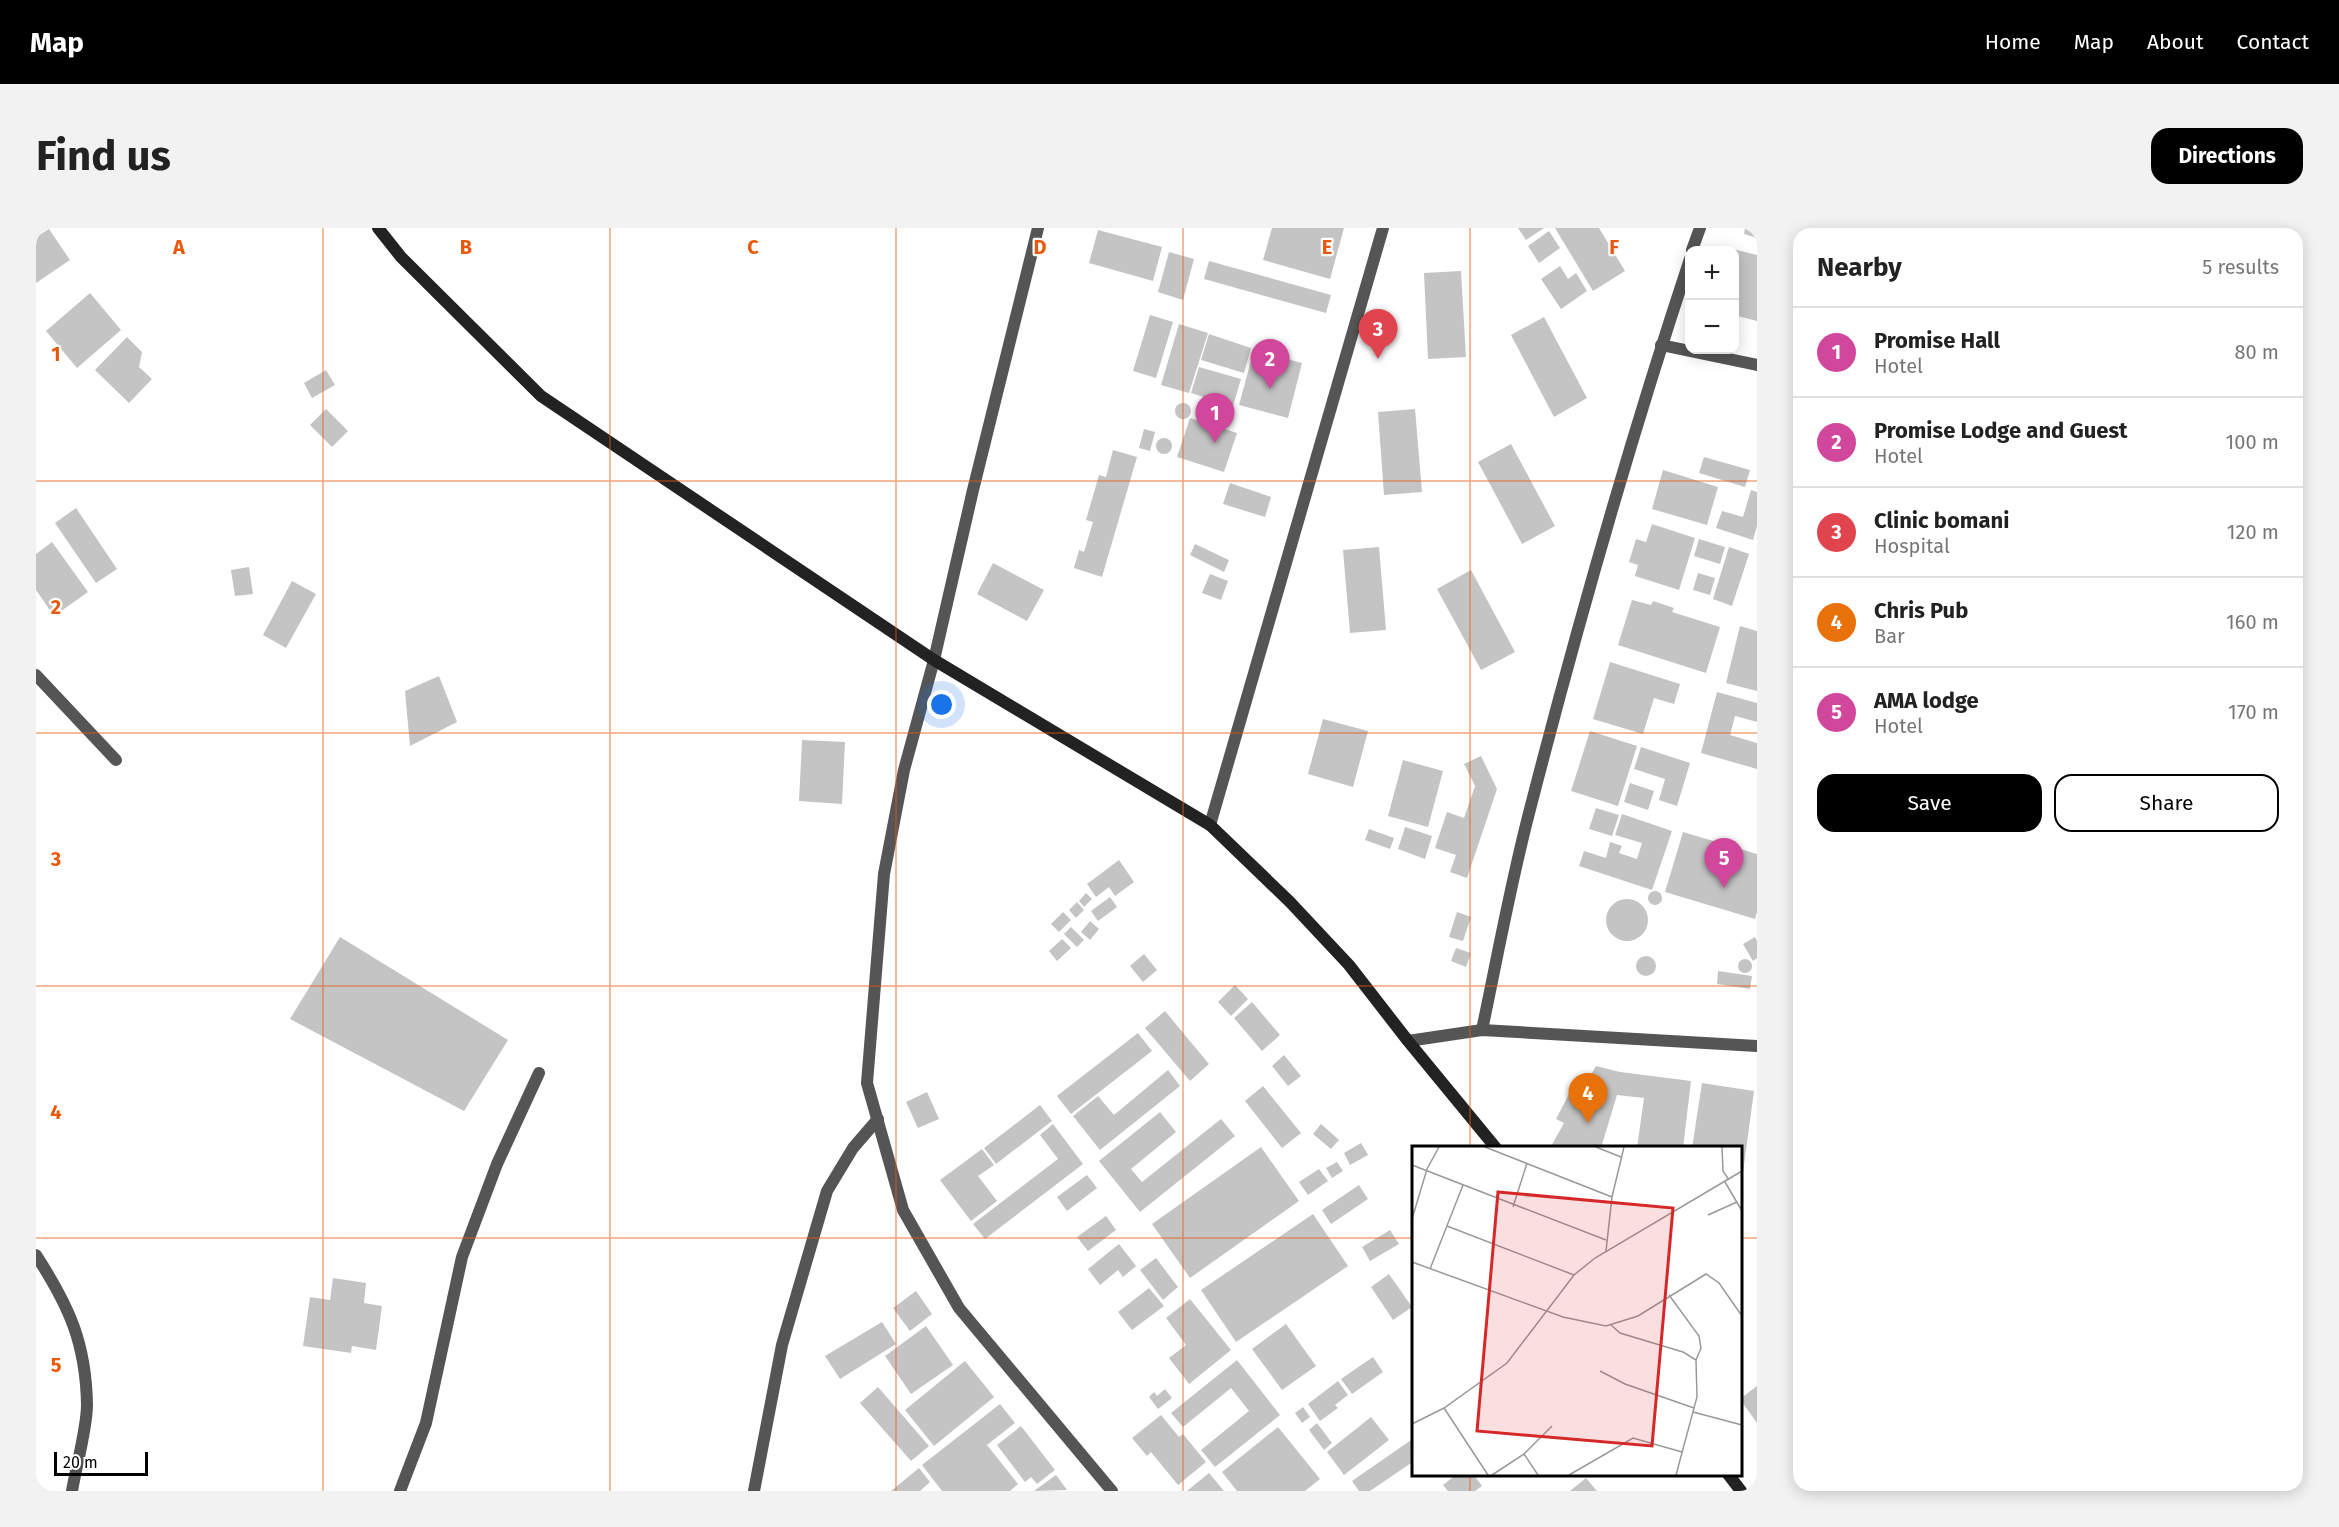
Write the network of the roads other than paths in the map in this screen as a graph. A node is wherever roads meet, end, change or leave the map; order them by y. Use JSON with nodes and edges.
{"nodes":[{"id":1,"x":378,"y":228,"type":"edge"},
{"id":2,"x":1038,"y":228,"type":"edge"},
{"id":3,"x":1383,"y":228,"type":"edge"},
{"id":4,"x":1700,"y":228,"type":"edge"},
{"id":5,"x":1693,"y":246,"type":"edge"},
{"id":6,"x":1685,"y":271,"type":"edge"},
{"id":7,"x":1661,"y":345,"type":"junction"},
{"id":8,"x":1757,"y":365,"type":"edge"},
{"id":9,"x":934,"y":660,"type":"junction"},
{"id":10,"x":36,"y":675,"type":"edge"},
{"id":11,"x":116,"y":760,"type":"dead end"},
{"id":12,"x":1210,"y":825,"type":"junction"},
{"id":13,"x":1482,"y":1030,"type":"junction"},
{"id":14,"x":1407,"y":1041,"type":"junction"},
{"id":15,"x":1757,"y":1046,"type":"edge"},
{"id":16,"x":539,"y":1073,"type":"dead end"},
{"id":17,"x":878,"y":1119,"type":"junction"},
{"id":18,"x":1494,"y":1146,"type":"edge"},
{"id":19,"x":36,"y":1256,"type":"edge"},
{"id":20,"x":1730,"y":1476,"type":"edge"},
{"id":21,"x":72,"y":1491,"type":"edge"},
{"id":22,"x":400,"y":1491,"type":"edge"},
{"id":23,"x":754,"y":1491,"type":"edge"},
{"id":24,"x":1112,"y":1491,"type":"edge"},
{"id":25,"x":1741,"y":1491,"type":"edge"}],
"edges":[{"from":1,"to":9,"type":"main road"},
{"from":2,"to":9,"type":"street"},
{"from":3,"to":12,"type":"street"},
{"from":4,"to":5,"type":"street"},
{"from":6,"to":7,"type":"street"},
{"from":7,"to":8,"type":"street"},
{"from":7,"to":13,"type":"street"},
{"from":9,"to":12,"type":"main road"},
{"from":9,"to":17,"type":"street"},
{"from":10,"to":11,"type":"street"},
{"from":12,"to":14,"type":"main road"},
{"from":13,"to":14,"type":"street"},
{"from":13,"to":15,"type":"street"},
{"from":14,"to":18,"type":"main road"},
{"from":16,"to":22,"type":"street"},
{"from":17,"to":23,"type":"street"},
{"from":17,"to":24,"type":"street"},
{"from":19,"to":21,"type":"street"},
{"from":20,"to":25,"type":"main road"}]}
